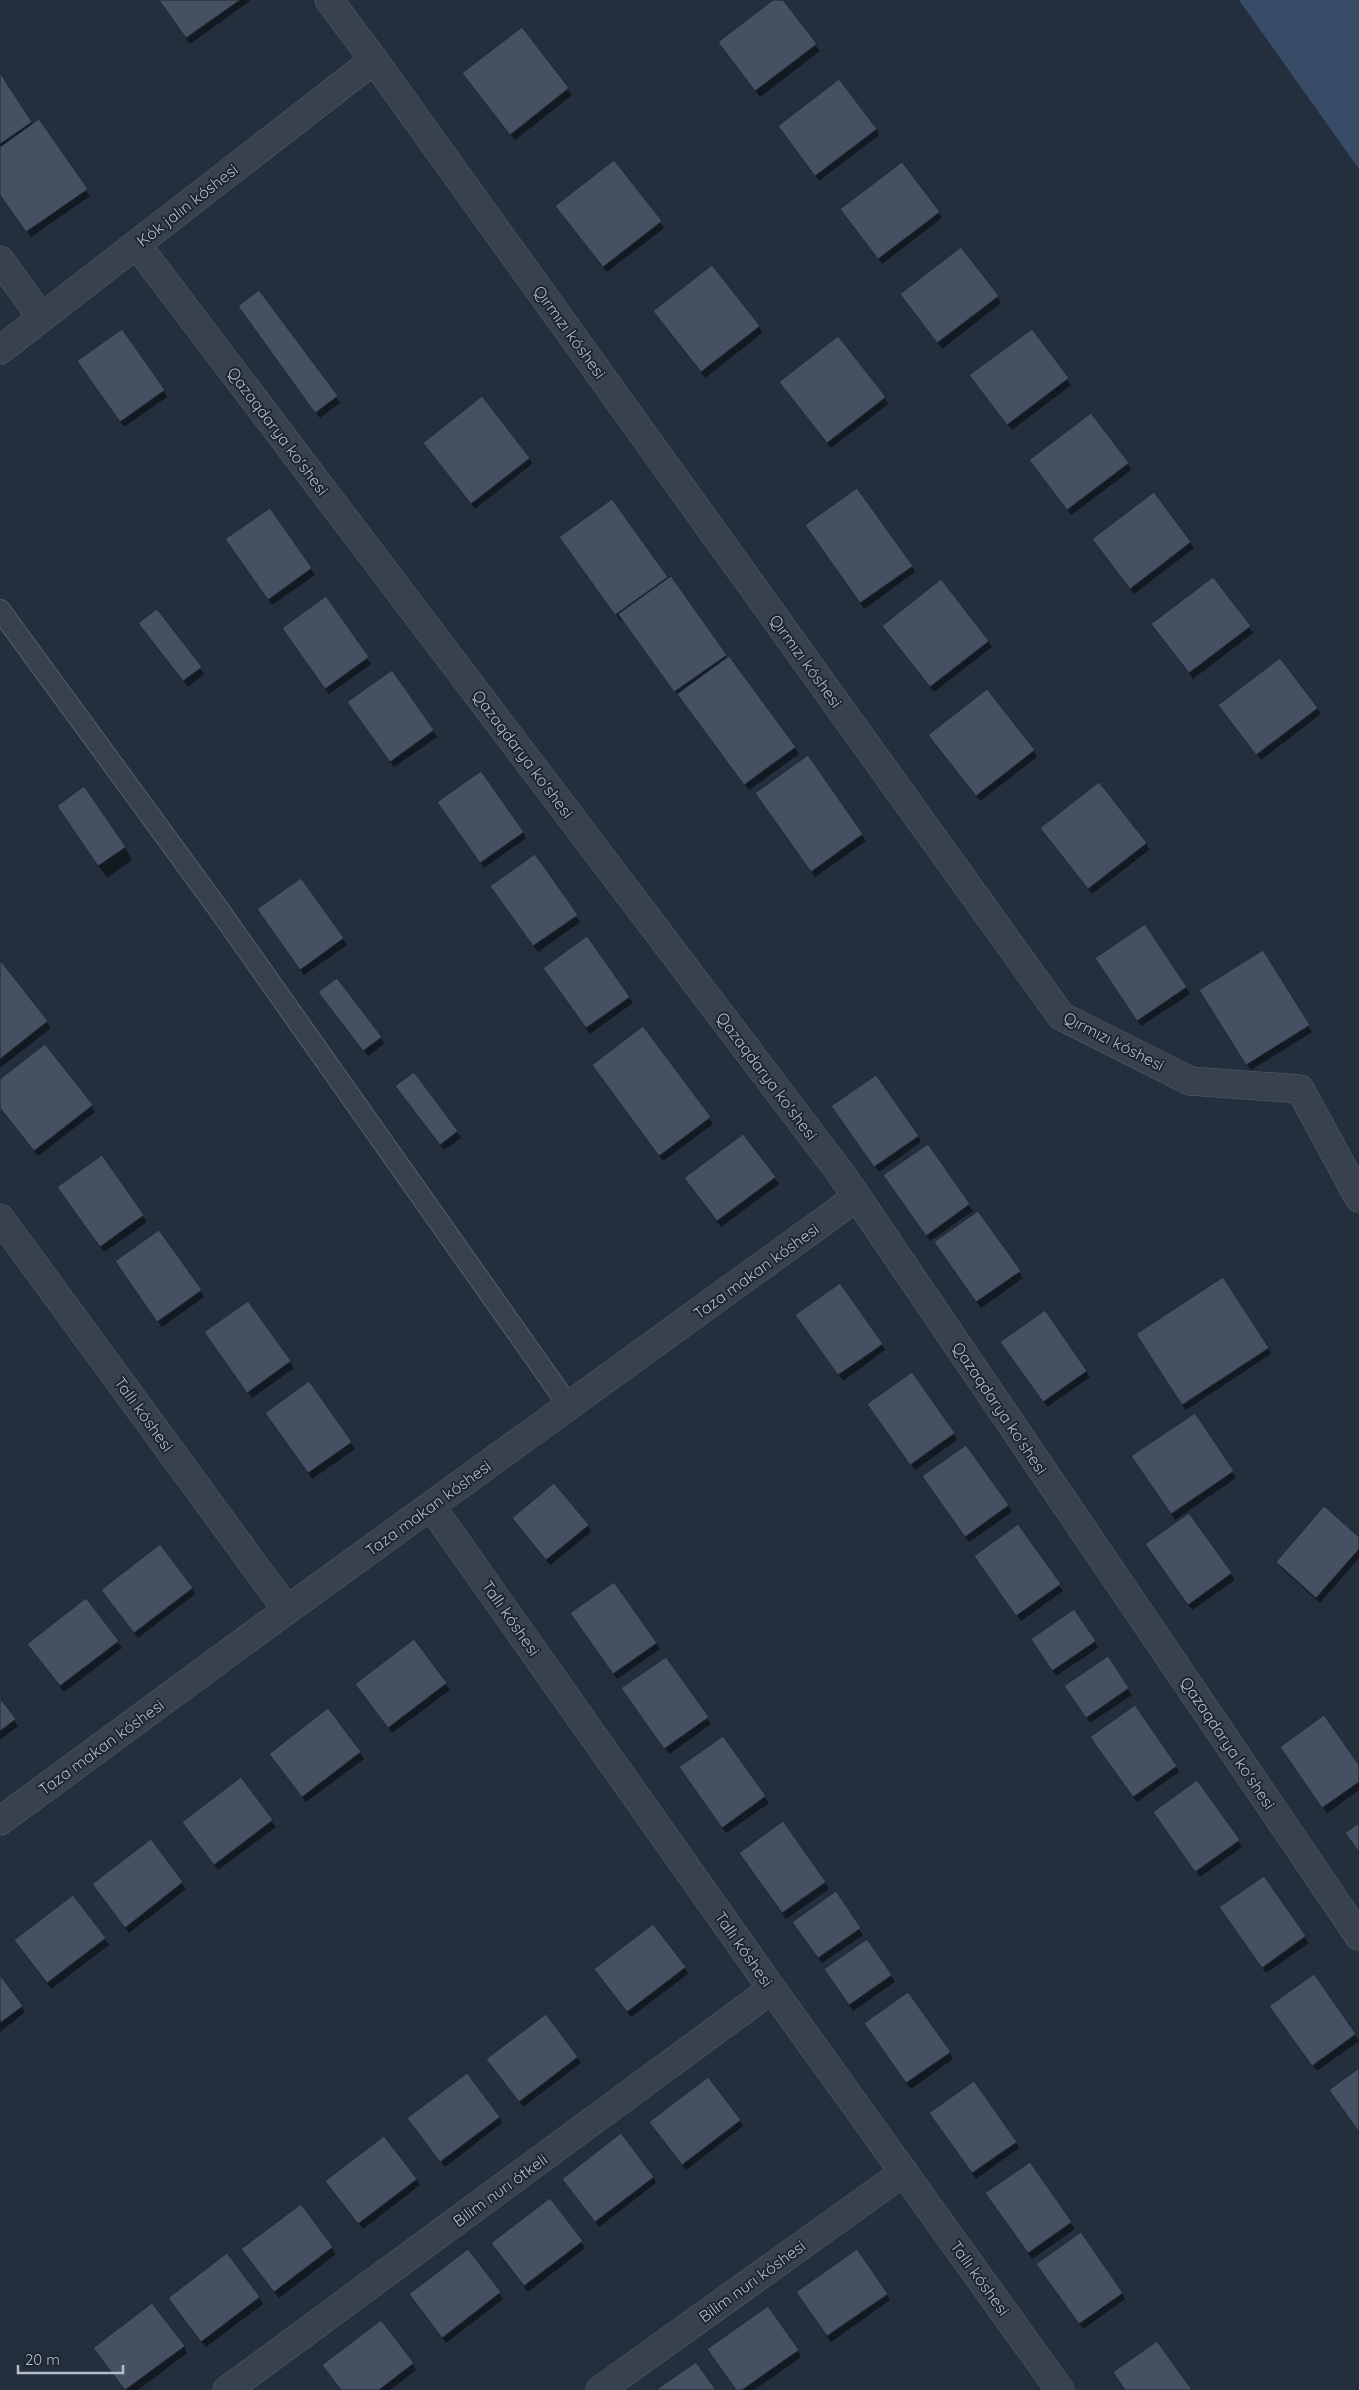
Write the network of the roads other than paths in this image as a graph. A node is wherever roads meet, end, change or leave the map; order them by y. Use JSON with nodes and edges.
{"nodes":[{"id":1,"x":329,"y":0,"type":"edge"},
{"id":2,"x":374,"y":60,"type":"junction"},
{"id":3,"x":136,"y":245,"type":"junction"},
{"id":4,"x":0,"y":260,"type":"edge"},
{"id":5,"x":42,"y":318,"type":"junction"},
{"id":6,"x":0,"y":350,"type":"edge"},
{"id":7,"x":0,"y":610,"type":"edge"},
{"id":8,"x":857,"y":1197,"type":"junction"},
{"id":9,"x":1359,"y":1198,"type":"edge"},
{"id":10,"x":0,"y":1218,"type":"edge"},
{"id":11,"x":569,"y":1406,"type":"junction"},
{"id":12,"x":431,"y":1506,"type":"junction"},
{"id":13,"x":287,"y":1610,"type":"junction"},
{"id":14,"x":0,"y":1821,"type":"edge"},
{"id":15,"x":1359,"y":1936,"type":"edge"},
{"id":16,"x":772,"y":1989,"type":"junction"},
{"id":17,"x":904,"y":2172,"type":"junction"},
{"id":18,"x":227,"y":2390,"type":"edge"},
{"id":19,"x":600,"y":2390,"type":"edge"},
{"id":20,"x":1060,"y":2390,"type":"edge"}],
"edges":[{"from":1,"to":2,"type":"street","name":"Qırmızı kóshesi"},
{"from":2,"to":3,"type":"street","name":"Kók jalın kóshesi"},
{"from":2,"to":9,"type":"street","name":"Qırmızı kóshesi"},
{"from":3,"to":5,"type":"street","name":"Kók jalın kóshesi"},
{"from":3,"to":8,"type":"street","name":"Qazaqdarya ko'shesi"},
{"from":4,"to":5,"type":"street"},
{"from":5,"to":6,"type":"street","name":"Kók jalın kóshesi"},
{"from":7,"to":11,"type":"lane"},
{"from":8,"to":11,"type":"street","name":"Taza makan kóshesi"},
{"from":8,"to":15,"type":"street","name":"Qazaqdarya ko'shesi"},
{"from":10,"to":13,"type":"street","name":"Tallı kóshesi"},
{"from":11,"to":12,"type":"street","name":"Taza makan kóshesi"},
{"from":12,"to":13,"type":"street","name":"Taza makan kóshesi"},
{"from":12,"to":16,"type":"street","name":"Tallı kóshesi"},
{"from":13,"to":14,"type":"street","name":"Taza makan kóshesi"},
{"from":16,"to":17,"type":"street","name":"Tallı kóshesi"},
{"from":16,"to":18,"type":"street","name":"Bilim nurı ótkeli"},
{"from":17,"to":19,"type":"street","name":"Bilim nurı kóshesi"},
{"from":17,"to":20,"type":"street","name":"Tallı kóshesi"}]}
